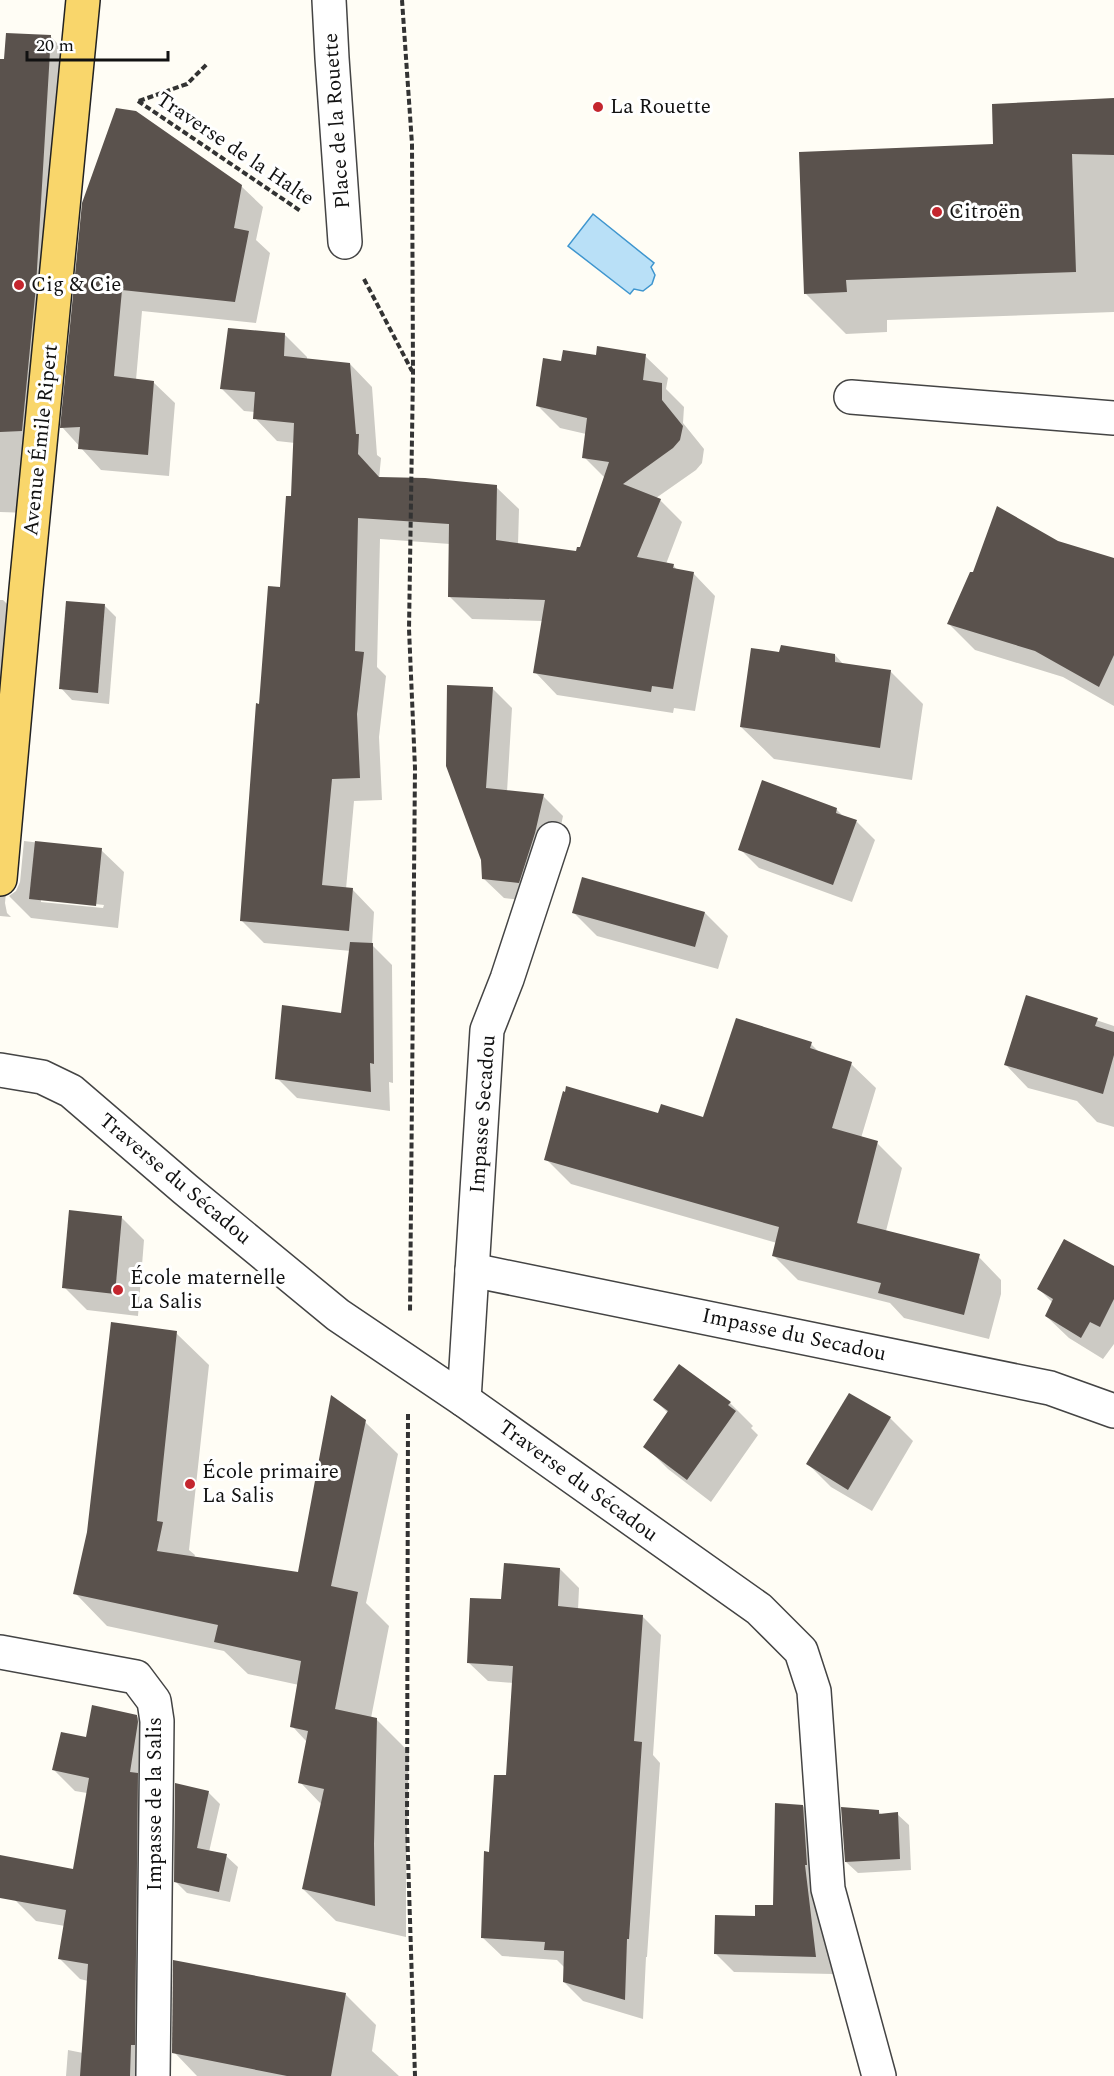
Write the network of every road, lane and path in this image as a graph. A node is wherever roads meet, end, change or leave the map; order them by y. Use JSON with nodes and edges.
{"nodes":[{"id":1,"x":83,"y":0,"type":"edge"},
{"id":2,"x":329,"y":0,"type":"edge"},
{"id":3,"x":402,"y":0,"type":"edge"},
{"id":4,"x":207,"y":64,"type":"dead end"},
{"id":5,"x":345,"y":242,"type":"junction"},
{"id":6,"x":413,"y":373,"type":"junction"},
{"id":7,"x":851,"y":397,"type":"dead end"},
{"id":8,"x":1114,"y":418,"type":"edge"},
{"id":9,"x":553,"y":838,"type":"dead end"},
{"id":10,"x":0,"y":879,"type":"edge"},
{"id":11,"x":0,"y":1070,"type":"edge"},
{"id":12,"x":472,"y":1270,"type":"junction"},
{"id":13,"x":410,"y":1316,"type":"dead end"},
{"id":14,"x":464,"y":1400,"type":"junction"},
{"id":15,"x":408,"y":1406,"type":"dead end"},
{"id":16,"x":1114,"y":1411,"type":"edge"},
{"id":17,"x":0,"y":1652,"type":"edge"},
{"id":18,"x":153,"y":2076,"type":"edge"},
{"id":19,"x":415,"y":2076,"type":"edge"},
{"id":20,"x":879,"y":2076,"type":"edge"}],
"edges":[{"from":1,"to":10,"type":"main road","name":"Avenue Émile Ripert"},
{"from":2,"to":5,"type":"street","name":"Place de la Rouette"},
{"from":3,"to":6,"type":"path"},
{"from":4,"to":5,"type":"path","name":"Traverse de la Halte"},
{"from":5,"to":6,"type":"path"},
{"from":6,"to":13,"type":"path"},
{"from":7,"to":8,"type":"street"},
{"from":9,"to":12,"type":"street","name":"Impasse Secadou"},
{"from":11,"to":14,"type":"street","name":"Traverse du Sécadou"},
{"from":12,"to":14,"type":"street","name":"Impasse Secadou"},
{"from":12,"to":16,"type":"street","name":"Impasse du Secadou"},
{"from":14,"to":20,"type":"street","name":"Traverse du Sécadou"},
{"from":15,"to":19,"type":"path"},
{"from":17,"to":18,"type":"street","name":"Impasse de la Salis"}]}
